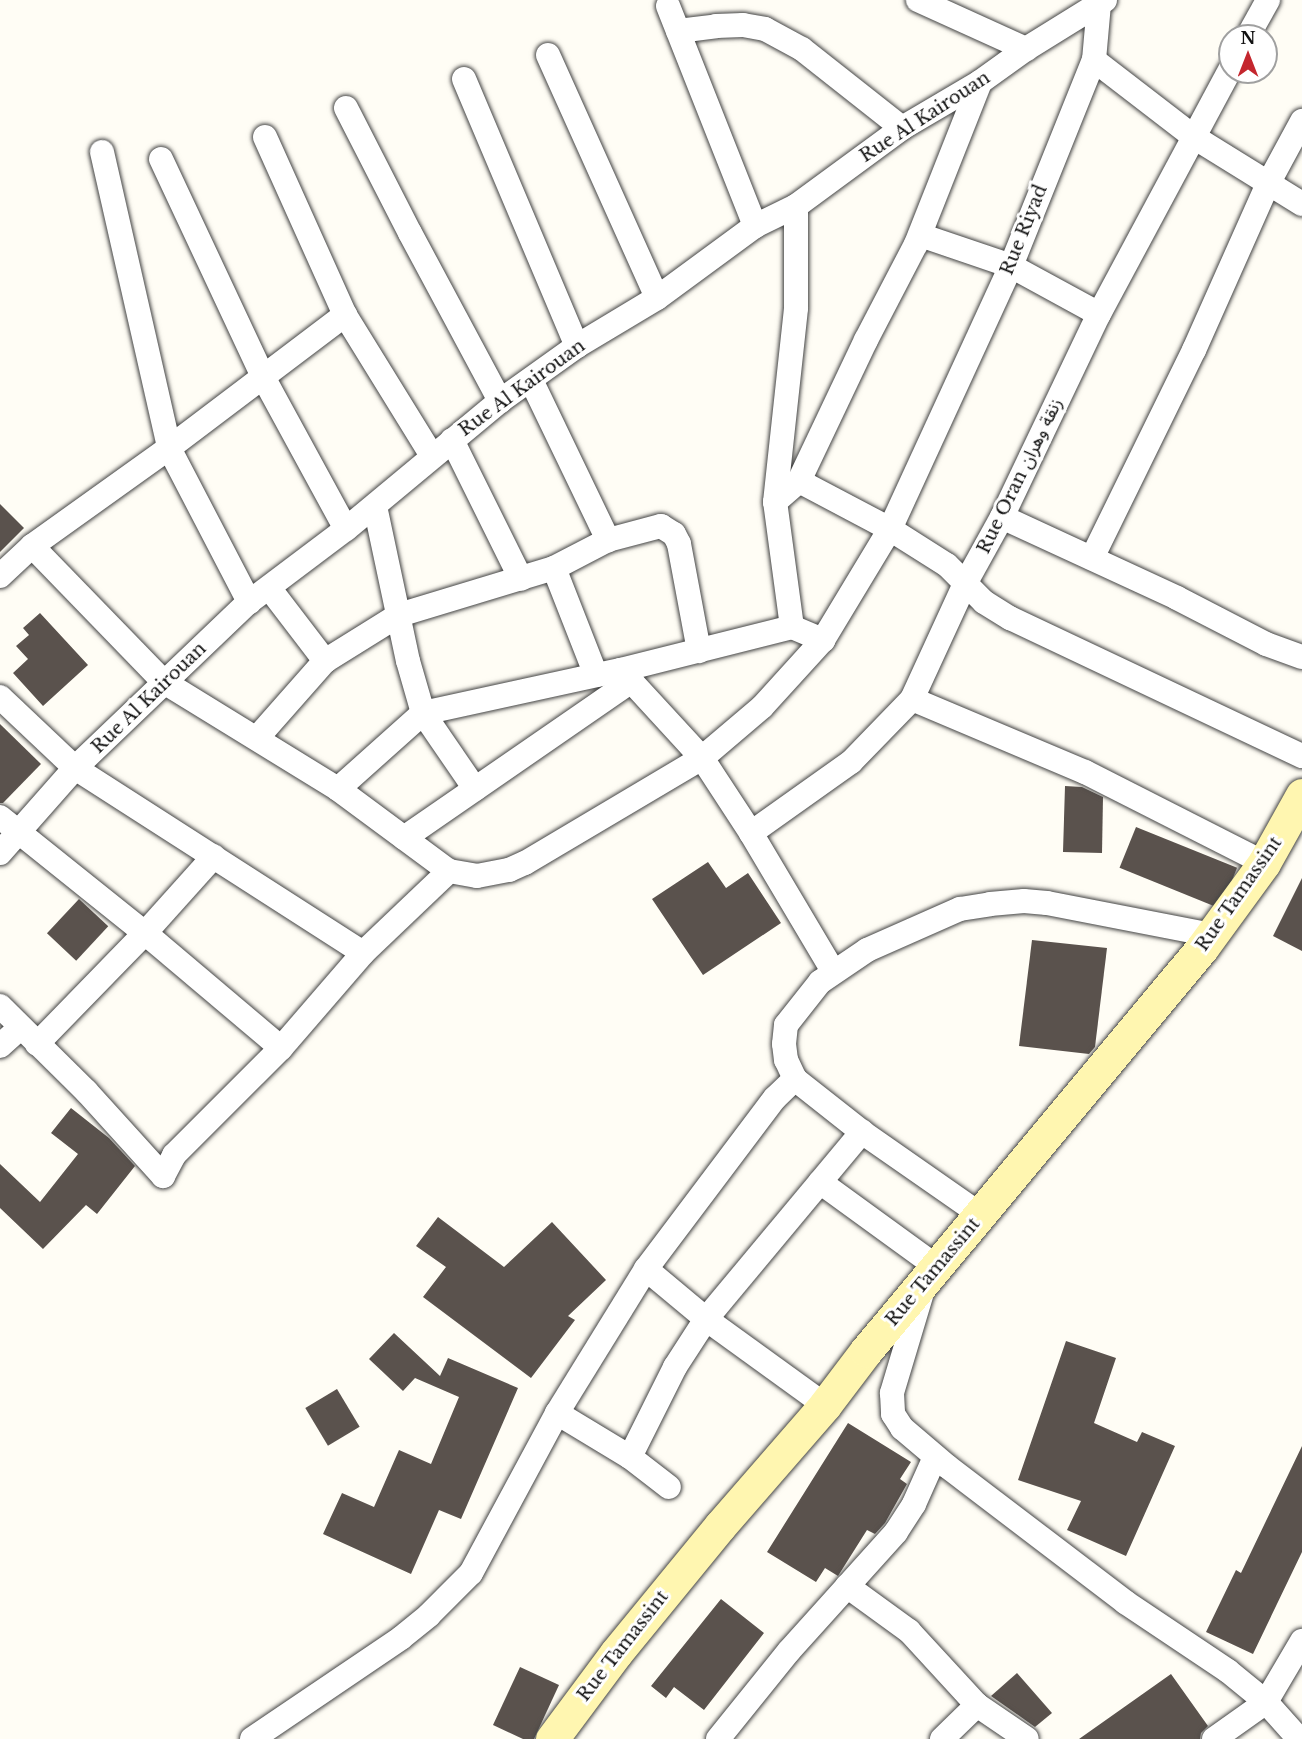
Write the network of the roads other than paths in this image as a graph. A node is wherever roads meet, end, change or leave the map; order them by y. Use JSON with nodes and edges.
{"nodes":[{"id":1,"x":918,"y":0,"type":"edge"},
{"id":2,"x":1268,"y":0,"type":"edge"},
{"id":3,"x":1102,"y":2,"type":"edge"},
{"id":4,"x":668,"y":6,"type":"dead end"},
{"id":5,"x":1255,"y":24,"type":"edge"},
{"id":6,"x":678,"y":31,"type":"junction"},
{"id":7,"x":1026,"y":49,"type":"junction"},
{"id":8,"x":548,"y":55,"type":"dead end"},
{"id":9,"x":1094,"y":60,"type":"junction"},
{"id":10,"x":464,"y":78,"type":"dead end"},
{"id":11,"x":980,"y":82,"type":"junction"},
{"id":12,"x":1222,"y":84,"type":"edge"},
{"id":13,"x":346,"y":108,"type":"dead end"},
{"id":14,"x":1302,"y":121,"type":"edge"},
{"id":15,"x":902,"y":128,"type":"junction"},
{"id":16,"x":265,"y":136,"type":"dead end"},
{"id":17,"x":1194,"y":136,"type":"junction"},
{"id":18,"x":102,"y":152,"type":"dead end"},
{"id":19,"x":161,"y":159,"type":"dead end"},
{"id":20,"x":1268,"y":184,"type":"junction"},
{"id":21,"x":1302,"y":204,"type":"edge"},
{"id":22,"x":796,"y":206,"type":"junction"},
{"id":23,"x":755,"y":226,"type":"junction"},
{"id":24,"x":920,"y":235,"type":"junction"},
{"id":25,"x":1011,"y":266,"type":"junction"},
{"id":26,"x":657,"y":298,"type":"junction"},
{"id":27,"x":1099,"y":314,"type":"junction"},
{"id":28,"x":345,"y":315,"type":"junction"},
{"id":29,"x":577,"y":346,"type":"junction"},
{"id":30,"x":262,"y":375,"type":"junction"},
{"id":31,"x":531,"y":380,"type":"junction"},
{"id":32,"x":500,"y":401,"type":"junction"},
{"id":33,"x":452,"y":440,"type":"junction"},
{"id":34,"x":169,"y":448,"type":"junction"},
{"id":35,"x":432,"y":456,"type":"junction"},
{"id":36,"x":799,"y":481,"type":"junction"},
{"id":37,"x":775,"y":502,"type":"junction"},
{"id":38,"x":375,"y":506,"type":"junction"},
{"id":39,"x":1002,"y":517,"type":"junction"},
{"id":40,"x":346,"y":529,"type":"junction"},
{"id":41,"x":891,"y":529,"type":"junction"},
{"id":42,"x":608,"y":540,"type":"junction"},
{"id":43,"x":32,"y":546,"type":"junction"},
{"id":44,"x":1092,"y":558,"type":"junction"},
{"id":45,"x":554,"y":568,"type":"junction"},
{"id":46,"x":0,"y":576,"type":"edge"},
{"id":47,"x":521,"y":579,"type":"junction"},
{"id":48,"x":965,"y":584,"type":"junction"},
{"id":49,"x":270,"y":588,"type":"junction"},
{"id":50,"x":249,"y":602,"type":"junction"},
{"id":51,"x":399,"y":615,"type":"junction"},
{"id":52,"x":792,"y":627,"type":"junction"},
{"id":53,"x":823,"y":640,"type":"junction"},
{"id":54,"x":699,"y":651,"type":"junction"},
{"id":55,"x":1302,"y":657,"type":"edge"},
{"id":56,"x":325,"y":662,"type":"junction"},
{"id":57,"x":596,"y":675,"type":"junction"},
{"id":58,"x":627,"y":675,"type":"junction"},
{"id":59,"x":164,"y":682,"type":"junction"},
{"id":60,"x":0,"y":697,"type":"edge"},
{"id":61,"x":912,"y":699,"type":"junction"},
{"id":62,"x":423,"y":712,"type":"junction"},
{"id":63,"x":257,"y":738,"type":"junction"},
{"id":64,"x":1302,"y":756,"type":"edge"},
{"id":65,"x":702,"y":758,"type":"junction"},
{"id":66,"x":75,"y":768,"type":"junction"},
{"id":67,"x":338,"y":789,"type":"junction"},
{"id":68,"x":475,"y":789,"type":"junction"},
{"id":69,"x":1302,"y":795,"type":"edge"},
{"id":70,"x":0,"y":817,"type":"edge"},
{"id":71,"x":19,"y":833,"type":"junction"},
{"id":72,"x":751,"y":833,"type":"junction"},
{"id":73,"x":404,"y":838,"type":"junction"},
{"id":74,"x":0,"y":853,"type":"edge"},
{"id":75,"x":214,"y":856,"type":"junction"},
{"id":76,"x":1264,"y":863,"type":"junction"},
{"id":77,"x":449,"y":871,"type":"junction"},
{"id":78,"x":145,"y":933,"type":"junction"},
{"id":79,"x":1212,"y":934,"type":"junction"},
{"id":80,"x":363,"y":953,"type":"junction"},
{"id":81,"x":833,"y":971,"type":"junction"},
{"id":82,"x":0,"y":1006,"type":"edge"},
{"id":83,"x":29,"y":1035,"type":"junction"},
{"id":84,"x":0,"y":1046,"type":"edge"},
{"id":85,"x":281,"y":1048,"type":"junction"},
{"id":86,"x":795,"y":1079,"type":"junction"},
{"id":87,"x":862,"y":1132,"type":"junction"},
{"id":88,"x":820,"y":1182,"type":"junction"},
{"id":89,"x":981,"y":1215,"type":"junction"},
{"id":90,"x":646,"y":1269,"type":"junction"},
{"id":91,"x":931,"y":1274,"type":"junction"},
{"id":92,"x":706,"y":1318,"type":"junction"},
{"id":93,"x":825,"y":1405,"type":"junction"},
{"id":94,"x":557,"y":1413,"type":"junction"},
{"id":95,"x":630,"y":1457,"type":"junction"},
{"id":96,"x":935,"y":1457,"type":"junction"},
{"id":97,"x":669,"y":1487,"type":"dead end"},
{"id":98,"x":847,"y":1586,"type":"junction"},
{"id":99,"x":1302,"y":1641,"type":"edge"},
{"id":100,"x":1266,"y":1702,"type":"junction"},
{"id":101,"x":977,"y":1704,"type":"junction"},
{"id":102,"x":252,"y":1739,"type":"edge"},
{"id":103,"x":552,"y":1739,"type":"edge"},
{"id":104,"x":718,"y":1739,"type":"edge"},
{"id":105,"x":942,"y":1739,"type":"edge"},
{"id":106,"x":1027,"y":1739,"type":"edge"},
{"id":107,"x":1214,"y":1739,"type":"edge"},
{"id":108,"x":1299,"y":1739,"type":"edge"}],
"edges":[{"from":1,"to":7,"type":"street"},
{"from":2,"to":5,"type":"street"},
{"from":3,"to":7,"type":"street","name":"Rue Al Kairouan"},
{"from":3,"to":9,"type":"street","name":"Rue Riyad"},
{"from":4,"to":6,"type":"street"},
{"from":6,"to":15,"type":"street"},
{"from":6,"to":23,"type":"street"},
{"from":7,"to":11,"type":"street","name":"Rue Al Kairouan"},
{"from":8,"to":26,"type":"street"},
{"from":9,"to":17,"type":"street"},
{"from":9,"to":25,"type":"street","name":"Rue Riyad"},
{"from":10,"to":29,"type":"street"},
{"from":11,"to":15,"type":"street","name":"Rue Al Kairouan"},
{"from":11,"to":24,"type":"street"},
{"from":12,"to":17,"type":"street","name":"Rue Oran زنقة وهران"},
{"from":13,"to":32,"type":"street"},
{"from":14,"to":20,"type":"street"},
{"from":15,"to":22,"type":"street","name":"Rue Al Kairouan"},
{"from":16,"to":28,"type":"street"},
{"from":17,"to":20,"type":"street"},
{"from":17,"to":27,"type":"street","name":"Rue Oran زنقة وهران"},
{"from":18,"to":34,"type":"street"},
{"from":19,"to":30,"type":"street"},
{"from":20,"to":21,"type":"street"},
{"from":20,"to":44,"type":"street"},
{"from":22,"to":23,"type":"street","name":"Rue Al Kairouan"},
{"from":22,"to":37,"type":"street"},
{"from":23,"to":26,"type":"street","name":"Rue Al Kairouan"},
{"from":24,"to":25,"type":"street"},
{"from":24,"to":36,"type":"street"},
{"from":25,"to":27,"type":"street"},
{"from":25,"to":41,"type":"street","name":"Rue Riyad"},
{"from":26,"to":29,"type":"street","name":"Rue Al Kairouan"},
{"from":27,"to":39,"type":"street","name":"Rue Oran زنقة وهران"},
{"from":28,"to":30,"type":"street"},
{"from":28,"to":35,"type":"street"},
{"from":29,"to":31,"type":"street","name":"Rue Al Kairouan"},
{"from":30,"to":34,"type":"street"},
{"from":30,"to":40,"type":"street"},
{"from":31,"to":32,"type":"street","name":"Rue Al Kairouan"},
{"from":31,"to":42,"type":"street"},
{"from":32,"to":33,"type":"street","name":"Rue Al Kairouan"},
{"from":33,"to":35,"type":"street","name":"Rue Al Kairouan"},
{"from":33,"to":47,"type":"street"},
{"from":34,"to":43,"type":"street"},
{"from":34,"to":50,"type":"street"},
{"from":35,"to":38,"type":"street","name":"Rue Al Kairouan"},
{"from":36,"to":37,"type":"street"},
{"from":36,"to":41,"type":"street"},
{"from":37,"to":52,"type":"street"},
{"from":38,"to":40,"type":"street","name":"Rue Al Kairouan"},
{"from":38,"to":51,"type":"street"},
{"from":39,"to":44,"type":"street"},
{"from":39,"to":48,"type":"street","name":"Rue Oran زنقة وهران"},
{"from":40,"to":49,"type":"street","name":"Rue Al Kairouan"},
{"from":41,"to":48,"type":"street"},
{"from":41,"to":53,"type":"street","name":"Rue Riyad"},
{"from":42,"to":45,"type":"street"},
{"from":42,"to":54,"type":"street"},
{"from":43,"to":46,"type":"street"},
{"from":43,"to":59,"type":"street"},
{"from":44,"to":55,"type":"street"},
{"from":45,"to":47,"type":"street"},
{"from":45,"to":57,"type":"street"},
{"from":47,"to":51,"type":"street"},
{"from":48,"to":61,"type":"street","name":"Rue Oran زنقة وهران"},
{"from":48,"to":64,"type":"street"},
{"from":49,"to":50,"type":"street","name":"Rue Al Kairouan"},
{"from":49,"to":56,"type":"street"},
{"from":50,"to":59,"type":"street","name":"Rue Al Kairouan"},
{"from":51,"to":56,"type":"street"},
{"from":51,"to":62,"type":"street"},
{"from":52,"to":53,"type":"street"},
{"from":52,"to":54,"type":"street"},
{"from":53,"to":65,"type":"street","name":"Rue Riyad"},
{"from":54,"to":58,"type":"street"},
{"from":56,"to":63,"type":"street"},
{"from":57,"to":58,"type":"street"},
{"from":57,"to":62,"type":"street"},
{"from":58,"to":65,"type":"street"},
{"from":58,"to":68,"type":"street"},
{"from":59,"to":63,"type":"street"},
{"from":59,"to":66,"type":"street","name":"Rue Al Kairouan"},
{"from":60,"to":66,"type":"street"},
{"from":61,"to":72,"type":"street","name":"Rue Oran زنقة وهران"},
{"from":61,"to":76,"type":"street"},
{"from":62,"to":67,"type":"street"},
{"from":62,"to":68,"type":"street"},
{"from":63,"to":67,"type":"street"},
{"from":65,"to":72,"type":"street"},
{"from":65,"to":77,"type":"street","name":"Rue Riyad"},
{"from":66,"to":71,"type":"street","name":"Rue Al Kairouan"},
{"from":66,"to":75,"type":"street"},
{"from":67,"to":73,"type":"street"},
{"from":68,"to":73,"type":"street"},
{"from":69,"to":76,"type":"main road","name":"Rue Tamassint"},
{"from":70,"to":71,"type":"street"},
{"from":71,"to":74,"type":"street","name":"Rue Al Kairouan"},
{"from":71,"to":78,"type":"street"},
{"from":72,"to":81,"type":"street"},
{"from":73,"to":77,"type":"street"},
{"from":75,"to":78,"type":"street"},
{"from":75,"to":80,"type":"street"},
{"from":76,"to":79,"type":"main road","name":"Rue Tamassint"},
{"from":77,"to":80,"type":"street"},
{"from":78,"to":83,"type":"street"},
{"from":78,"to":85,"type":"street"},
{"from":79,"to":81,"type":"street"},
{"from":79,"to":89,"type":"main road","name":"Rue Tamassint"},
{"from":80,"to":85,"type":"street"},
{"from":81,"to":86,"type":"street"},
{"from":82,"to":83,"type":"street"},
{"from":83,"to":84,"type":"street"},
{"from":83,"to":85,"type":"street"},
{"from":86,"to":87,"type":"street"},
{"from":86,"to":90,"type":"street"},
{"from":87,"to":88,"type":"street"},
{"from":87,"to":89,"type":"street"},
{"from":88,"to":91,"type":"street"},
{"from":88,"to":92,"type":"street"},
{"from":89,"to":91,"type":"main road","name":"Rue Tamassint"},
{"from":90,"to":92,"type":"street"},
{"from":90,"to":94,"type":"street"},
{"from":91,"to":93,"type":"main road","name":"Rue Tamassint"},
{"from":91,"to":96,"type":"street"},
{"from":92,"to":93,"type":"street"},
{"from":92,"to":95,"type":"street"},
{"from":93,"to":103,"type":"main road","name":"Rue Tamassint"},
{"from":94,"to":95,"type":"street"},
{"from":94,"to":102,"type":"street"},
{"from":95,"to":97,"type":"street"},
{"from":96,"to":98,"type":"street"},
{"from":96,"to":100,"type":"street"},
{"from":98,"to":101,"type":"street"},
{"from":98,"to":104,"type":"street"},
{"from":99,"to":100,"type":"street"},
{"from":100,"to":107,"type":"street"},
{"from":100,"to":108,"type":"street"},
{"from":101,"to":105,"type":"street"},
{"from":101,"to":106,"type":"street"}]}
